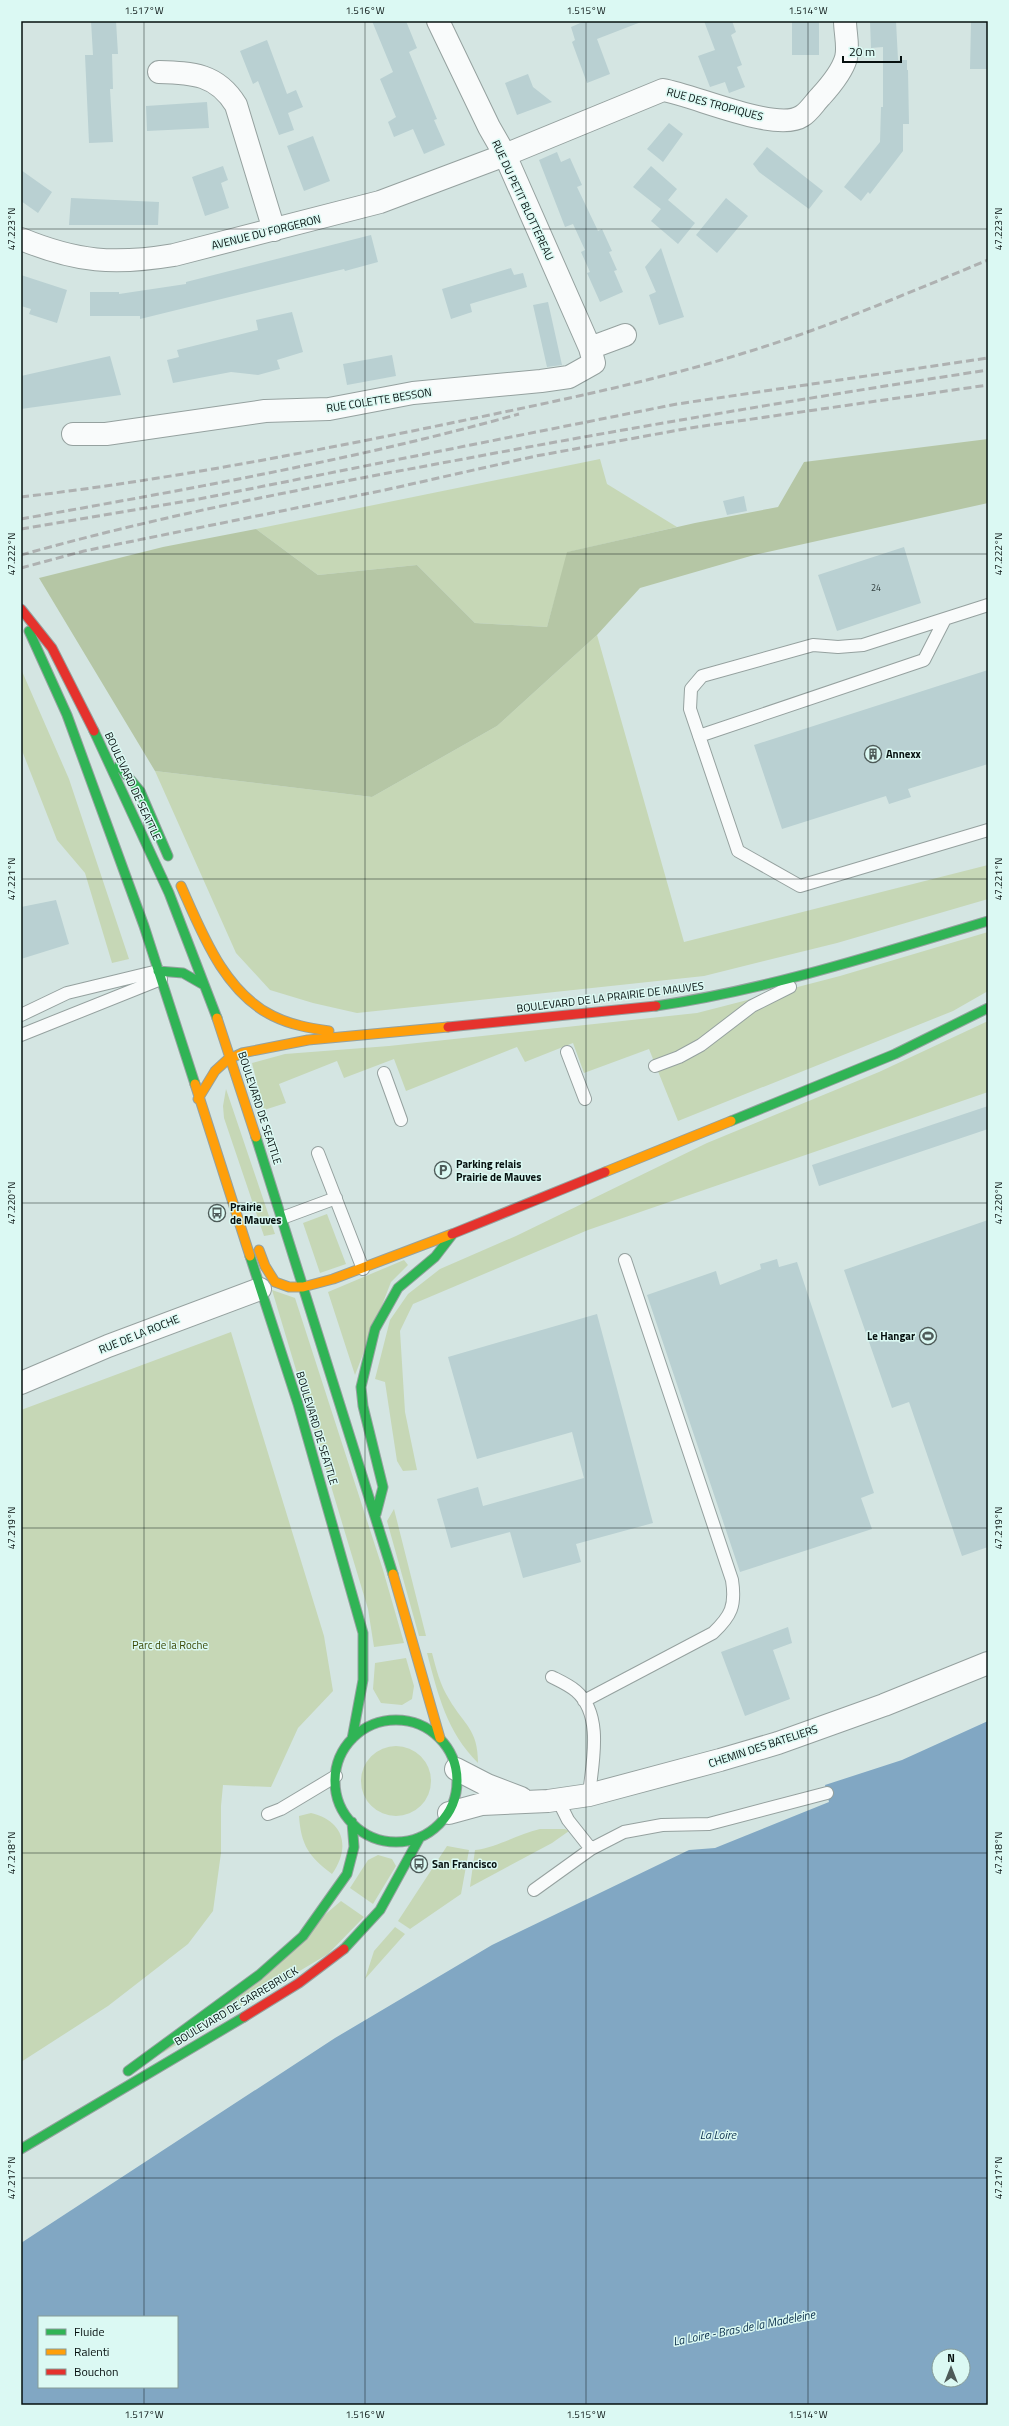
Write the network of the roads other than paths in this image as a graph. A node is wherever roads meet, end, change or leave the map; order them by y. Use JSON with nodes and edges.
{"nodes":[{"id":1,"x":438,"y":21,"type":"edge"},
{"id":2,"x":844,"y":21,"type":"edge"},
{"id":3,"x":159,"y":72,"type":"dead end"},
{"id":4,"x":505,"y":155,"type":"junction"},
{"id":5,"x":274,"y":230,"type":"junction"},
{"id":6,"x":21,"y":239,"type":"edge"},
{"id":7,"x":624,"y":335,"type":"dead end"},
{"id":8,"x":590,"y":348,"type":"junction"},
{"id":9,"x":73,"y":434,"type":"dead end"},
{"id":10,"x":988,"y":605,"type":"edge"},
{"id":11,"x":21,"y":610,"type":"edge"},
{"id":12,"x":945,"y":619,"type":"junction"},
{"id":13,"x":699,"y":736,"type":"junction"},
{"id":14,"x":103,"y":748,"type":"junction"},
{"id":15,"x":988,"y":830,"type":"edge"},
{"id":16,"x":171,"y":862,"type":"dead end"},
{"id":17,"x":177,"y":876,"type":"dead end"},
{"id":18,"x":988,"y":921,"type":"edge"},
{"id":19,"x":827,"y":968,"type":"junction"},
{"id":20,"x":159,"y":975,"type":"junction"},
{"id":21,"x":204,"y":985,"type":"junction"},
{"id":22,"x":988,"y":1008,"type":"edge"},
{"id":23,"x":21,"y":1015,"type":"edge"},
{"id":24,"x":370,"y":1034,"type":"junction"},
{"id":25,"x":21,"y":1035,"type":"edge"},
{"id":26,"x":567,"y":1052,"type":"dead end"},
{"id":27,"x":231,"y":1057,"type":"junction"},
{"id":28,"x":655,"y":1066,"type":"dead end"},
{"id":29,"x":384,"y":1073,"type":"dead end"},
{"id":30,"x":198,"y":1099,"type":"junction"},
{"id":31,"x":585,"y":1099,"type":"dead end"},
{"id":32,"x":401,"y":1120,"type":"dead end"},
{"id":33,"x":210,"y":1129,"type":"junction"},
{"id":34,"x":318,"y":1153,"type":"dead end"},
{"id":35,"x":230,"y":1161,"type":"dead end"},
{"id":36,"x":336,"y":1198,"type":"junction"},
{"id":37,"x":282,"y":1218,"type":"junction"},
{"id":38,"x":454,"y":1233,"type":"junction"},
{"id":39,"x":256,"y":1240,"type":"dead end"},
{"id":40,"x":625,"y":1260,"type":"dead end"},
{"id":41,"x":363,"y":1269,"type":"junction"},
{"id":42,"x":303,"y":1287,"type":"junction"},
{"id":43,"x":260,"y":1290,"type":"junction"},
{"id":44,"x":21,"y":1383,"type":"edge"},
{"id":45,"x":376,"y":1514,"type":"junction"},
{"id":46,"x":988,"y":1663,"type":"edge"},
{"id":47,"x":552,"y":1676,"type":"dead end"},
{"id":48,"x":584,"y":1701,"type":"junction"},
{"id":49,"x":440,"y":1738,"type":"junction"},
{"id":50,"x":352,"y":1739,"type":"junction"},
{"id":51,"x":456,"y":1769,"type":"junction"},
{"id":52,"x":336,"y":1776,"type":"junction"},
{"id":53,"x":827,"y":1793,"type":"dead end"},
{"id":54,"x":589,"y":1795,"type":"junction"},
{"id":55,"x":558,"y":1800,"type":"junction"},
{"id":56,"x":530,"y":1801,"type":"junction"},
{"id":57,"x":449,"y":1813,"type":"junction"},
{"id":58,"x":268,"y":1814,"type":"dead end"},
{"id":59,"x":352,"y":1822,"type":"junction"},
{"id":60,"x":420,"y":1837,"type":"junction"},
{"id":61,"x":591,"y":1849,"type":"junction"},
{"id":62,"x":534,"y":1890,"type":"dead end"},
{"id":63,"x":121,"y":2076,"type":"dead end"},
{"id":64,"x":21,"y":2149,"type":"edge"}],
"edges":[{"from":1,"to":4,"type":"street","name":"RUE DU PETIT BLOTTEREAU"},
{"from":2,"to":4,"type":"street","name":"RUE DES TROPIQUES"},
{"from":3,"to":5,"type":"street"},
{"from":4,"to":5,"type":"street","name":"AVENUE DU FORGERON"},
{"from":4,"to":8,"type":"street","name":"RUE DU PETIT BLOTTEREAU"},
{"from":5,"to":6,"type":"street","name":"AVENUE DU FORGERON"},
{"from":7,"to":8,"type":"street"},
{"from":8,"to":9,"type":"street","name":"RUE COLETTE BESSON"},
{"from":10,"to":12,"type":"lane"},
{"from":11,"to":14,"type":"main road","name":"BOULEVARD DE SEATTLE"},
{"from":11,"to":20,"type":"main road","name":"BOULEVARD DE SEATTLE"},
{"from":12,"to":13,"type":"lane"},
{"from":12,"to":13,"type":"lane"},
{"from":13,"to":15,"type":"lane"},
{"from":14,"to":16,"type":"main road"},
{"from":14,"to":21,"type":"main road","name":"BOULEVARD DE SEATTLE"},
{"from":17,"to":24,"type":"main road","name":"BOULEVARD DE LA PRAIRIE DE MAUVES"},
{"from":18,"to":19,"type":"main road","name":"BOULEVARD DE LA PRAIRIE DE MAUVES"},
{"from":19,"to":24,"type":"main road","name":"BOULEVARD DE LA PRAIRIE DE MAUVES"},
{"from":19,"to":28,"type":"lane"},
{"from":20,"to":21,"type":"main road"},
{"from":20,"to":23,"type":"lane"},
{"from":20,"to":25,"type":"lane"},
{"from":20,"to":30,"type":"main road","name":"BOULEVARD DE SEATTLE"},
{"from":21,"to":27,"type":"main road","name":"BOULEVARD DE SEATTLE"},
{"from":22,"to":38,"type":"main road"},
{"from":24,"to":27,"type":"main road","name":"BOULEVARD DE LA PRAIRIE DE MAUVES"},
{"from":26,"to":31,"type":"lane"},
{"from":27,"to":30,"type":"main road","name":"BOULEVARD DE LA PRAIRIE DE MAUVES"},
{"from":27,"to":37,"type":"main road","name":"BOULEVARD DE SEATTLE"},
{"from":29,"to":32,"type":"lane"},
{"from":30,"to":33,"type":"main road","name":"BOULEVARD DE SEATTLE"},
{"from":33,"to":35,"type":"main road","name":"BOULEVARD DE SEATTLE"},
{"from":33,"to":43,"type":"main road","name":"BOULEVARD DE SEATTLE"},
{"from":34,"to":36,"type":"lane"},
{"from":36,"to":37,"type":"lane"},
{"from":36,"to":41,"type":"lane"},
{"from":37,"to":42,"type":"main road","name":"BOULEVARD DE SEATTLE"},
{"from":38,"to":41,"type":"main road"},
{"from":38,"to":45,"type":"main road"},
{"from":39,"to":42,"type":"main road"},
{"from":40,"to":48,"type":"lane"},
{"from":41,"to":42,"type":"main road"},
{"from":42,"to":45,"type":"main road","name":"BOULEVARD DE SEATTLE"},
{"from":43,"to":44,"type":"street","name":"RUE DE LA ROCHE"},
{"from":43,"to":50,"type":"main road","name":"BOULEVARD DE SEATTLE"},
{"from":45,"to":49,"type":"main road","name":"BOULEVARD DE SEATTLE"},
{"from":46,"to":54,"type":"street","name":"CHEMIN DES BATELIERS"},
{"from":47,"to":48,"type":"lane"},
{"from":48,"to":54,"type":"lane"},
{"from":49,"to":50,"type":"main road"},
{"from":49,"to":51,"type":"main road"},
{"from":50,"to":52,"type":"main road"},
{"from":51,"to":56,"type":"street","name":"CHEMIN DES BATELIERS"},
{"from":51,"to":57,"type":"main road"},
{"from":52,"to":58,"type":"lane"},
{"from":52,"to":59,"type":"main road"},
{"from":53,"to":61,"type":"lane"},
{"from":54,"to":55,"type":"street","name":"CHEMIN DES BATELIERS"},
{"from":55,"to":56,"type":"street","name":"CHEMIN DES BATELIERS"},
{"from":55,"to":61,"type":"lane"},
{"from":56,"to":57,"type":"street","name":"CHEMIN DES BATELIERS"},
{"from":57,"to":60,"type":"main road"},
{"from":59,"to":60,"type":"main road"},
{"from":59,"to":63,"type":"main road","name":"BOULEVARD DE SARREBRUCK"},
{"from":60,"to":64,"type":"main road","name":"BOULEVARD DE SARREBRUCK"},
{"from":61,"to":62,"type":"lane"}]}
